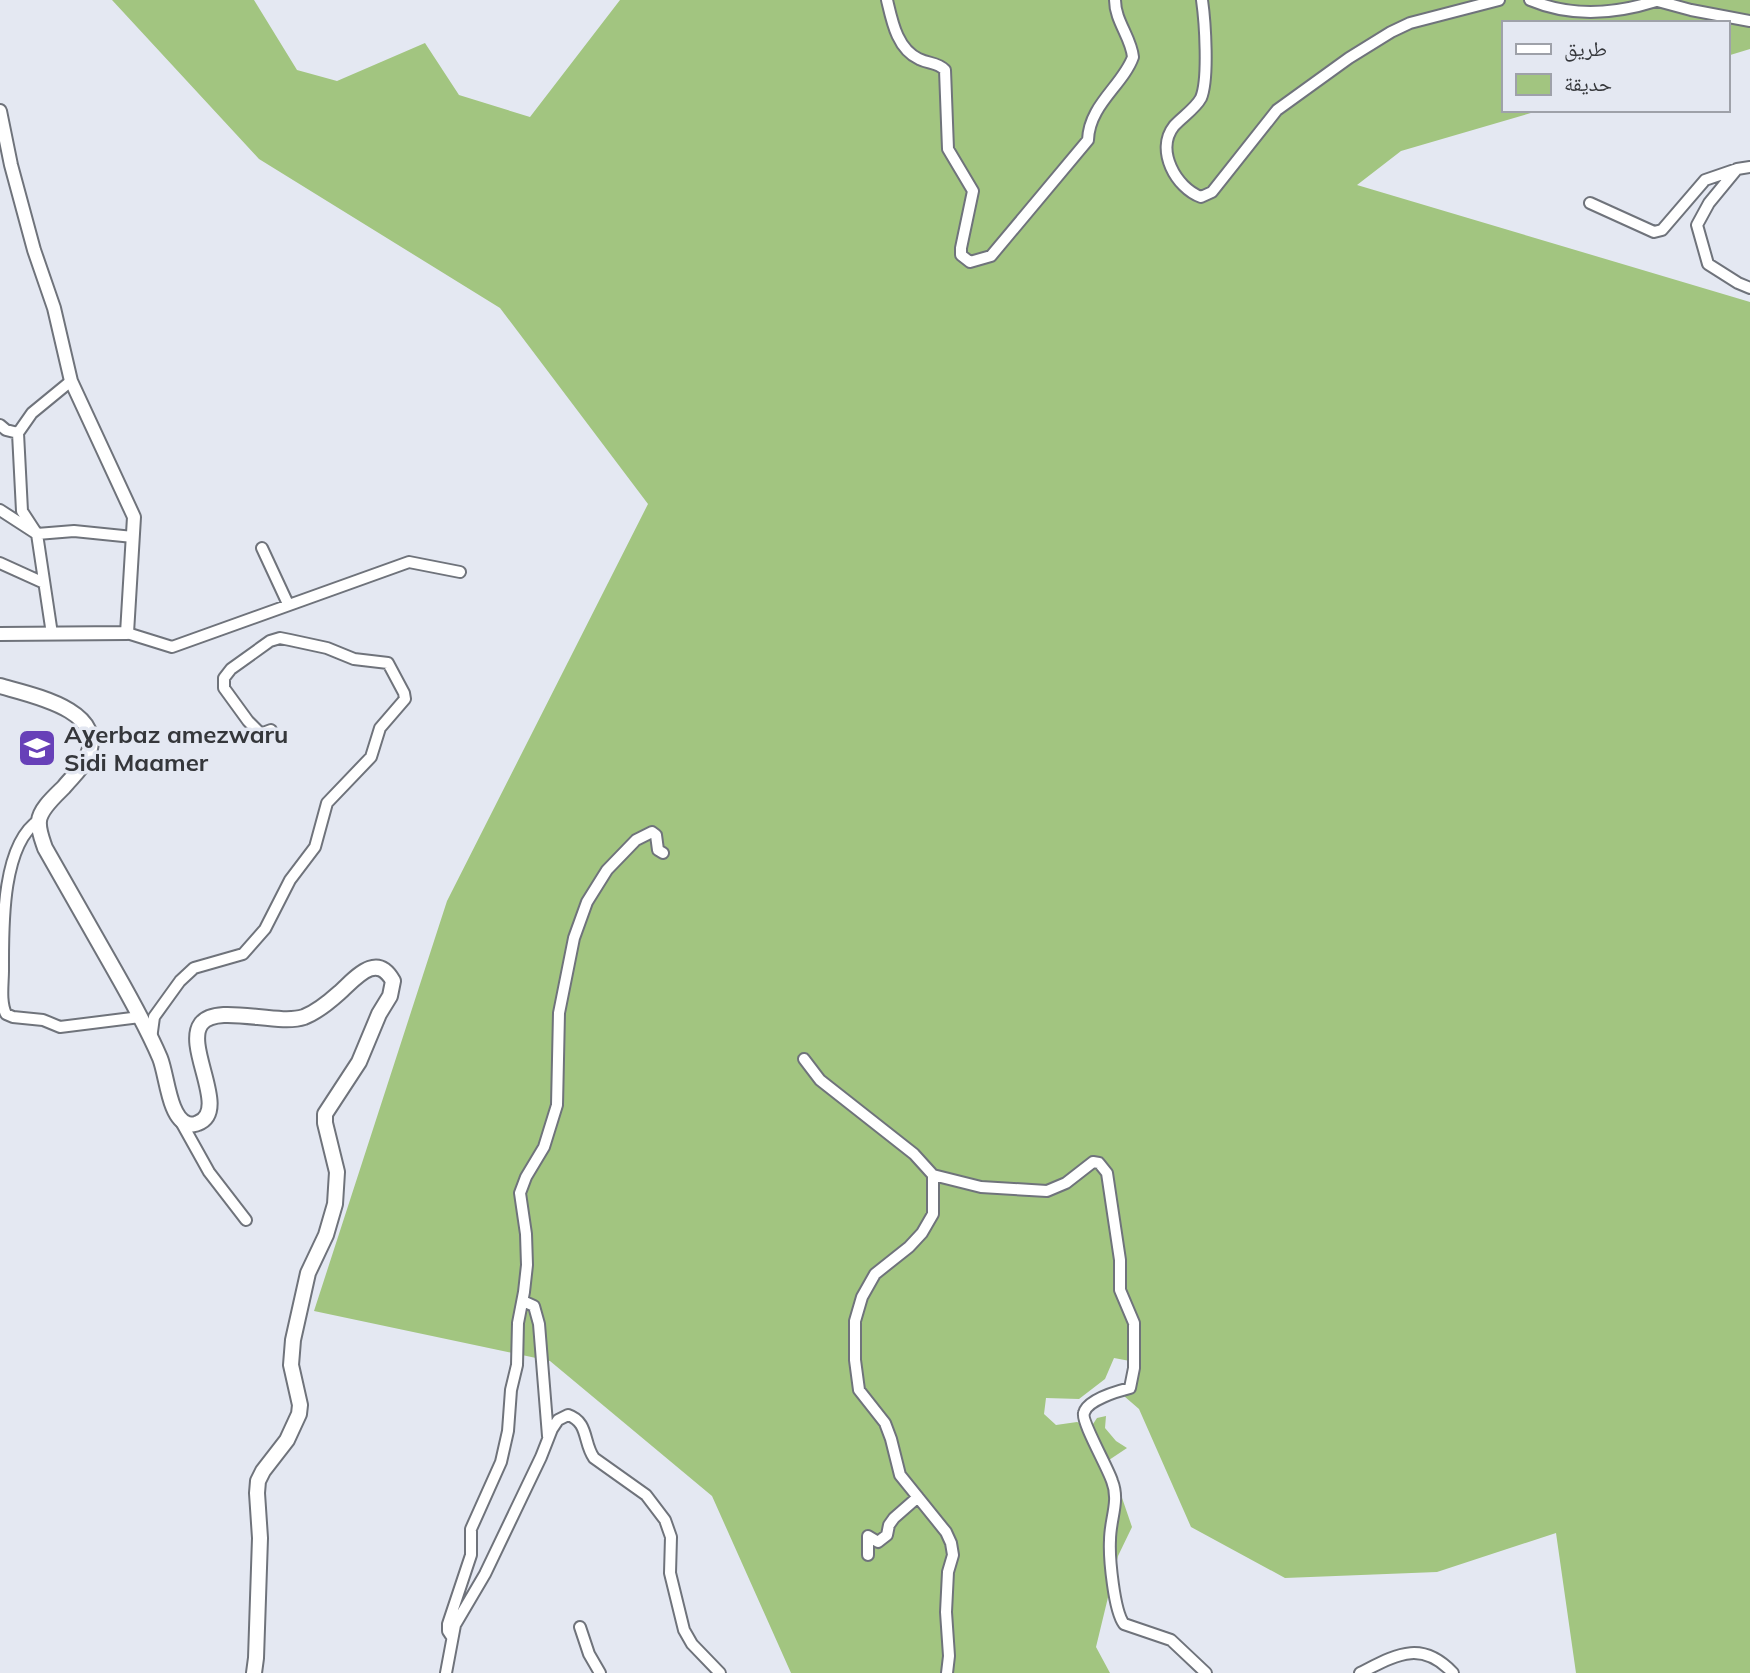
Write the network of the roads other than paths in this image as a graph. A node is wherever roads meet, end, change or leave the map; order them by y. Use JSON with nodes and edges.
{"nodes":[{"id":1,"x":887,"y":0,"type":"edge"},
{"id":2,"x":1115,"y":0,"type":"edge"},
{"id":3,"x":1202,"y":0,"type":"edge"},
{"id":4,"x":1499,"y":0,"type":"edge"},
{"id":5,"x":1530,"y":0,"type":"edge"},
{"id":6,"x":1655,"y":1,"type":"edge"},
{"id":7,"x":1750,"y":21,"type":"edge"},
{"id":8,"x":0,"y":111,"type":"edge"},
{"id":9,"x":1750,"y":167,"type":"edge"},
{"id":10,"x":1737,"y":169,"type":"junction"},
{"id":11,"x":1590,"y":203,"type":"dead end"},
{"id":12,"x":1750,"y":288,"type":"edge"},
{"id":13,"x":71,"y":381,"type":"junction"},
{"id":14,"x":0,"y":425,"type":"edge"},
{"id":15,"x":19,"y":433,"type":"junction"},
{"id":16,"x":0,"y":510,"type":"edge"},
{"id":17,"x":37,"y":534,"type":"junction"},
{"id":18,"x":133,"y":537,"type":"junction"},
{"id":19,"x":262,"y":548,"type":"dead end"},
{"id":20,"x":0,"y":563,"type":"edge"},
{"id":21,"x":460,"y":572,"type":"dead end"},
{"id":22,"x":44,"y":583,"type":"junction"},
{"id":23,"x":288,"y":604,"type":"junction"},
{"id":24,"x":127,"y":633,"type":"junction"},
{"id":25,"x":0,"y":634,"type":"edge"},
{"id":26,"x":52,"y":634,"type":"junction"},
{"id":27,"x":0,"y":686,"type":"edge"},
{"id":28,"x":271,"y":730,"type":"dead end"},
{"id":29,"x":38,"y":820,"type":"junction"},
{"id":30,"x":663,"y":853,"type":"dead end"},
{"id":31,"x":140,"y":1017,"type":"junction"},
{"id":32,"x":151,"y":1038,"type":"junction"},
{"id":33,"x":804,"y":1059,"type":"dead end"},
{"id":34,"x":179,"y":1119,"type":"junction"},
{"id":35,"x":933,"y":1175,"type":"junction"},
{"id":36,"x":246,"y":1220,"type":"dead end"},
{"id":37,"x":523,"y":1301,"type":"junction"},
{"id":38,"x":548,"y":1436,"type":"junction"},
{"id":39,"x":918,"y":1497,"type":"junction"},
{"id":40,"x":869,"y":1555,"type":"dead end"},
{"id":41,"x":580,"y":1627,"type":"dead end"},
{"id":42,"x":452,"y":1637,"type":"junction"},
{"id":43,"x":254,"y":1673,"type":"edge"},
{"id":44,"x":446,"y":1673,"type":"edge"},
{"id":45,"x":600,"y":1673,"type":"edge"},
{"id":46,"x":720,"y":1673,"type":"edge"},
{"id":47,"x":947,"y":1673,"type":"edge"},
{"id":48,"x":1206,"y":1673,"type":"edge"},
{"id":49,"x":1360,"y":1673,"type":"edge"},
{"id":50,"x":1452,"y":1673,"type":"edge"}],
"edges":[{"from":1,"to":2,"type":"street"},
{"from":3,"to":4,"type":"street"},
{"from":5,"to":6,"type":"street"},
{"from":6,"to":7,"type":"street"},
{"from":8,"to":13,"type":"street"},
{"from":9,"to":10,"type":"street"},
{"from":10,"to":11,"type":"street"},
{"from":10,"to":12,"type":"street"},
{"from":13,"to":15,"type":"street"},
{"from":13,"to":18,"type":"street"},
{"from":14,"to":15,"type":"street"},
{"from":15,"to":17,"type":"street"},
{"from":16,"to":17,"type":"street"},
{"from":17,"to":18,"type":"street"},
{"from":17,"to":22,"type":"street"},
{"from":18,"to":24,"type":"street"},
{"from":19,"to":23,"type":"street"},
{"from":20,"to":22,"type":"street"},
{"from":21,"to":23,"type":"street"},
{"from":22,"to":26,"type":"street"},
{"from":23,"to":24,"type":"street"},
{"from":24,"to":26,"type":"street"},
{"from":25,"to":26,"type":"street"},
{"from":27,"to":29,"type":"main road"},
{"from":28,"to":32,"type":"street"},
{"from":29,"to":31,"type":"main road"},
{"from":29,"to":31,"type":"street"},
{"from":30,"to":37,"type":"street"},
{"from":31,"to":32,"type":"main road"},
{"from":32,"to":34,"type":"main road"},
{"from":33,"to":35,"type":"street"},
{"from":34,"to":36,"type":"street"},
{"from":34,"to":43,"type":"main road"},
{"from":35,"to":39,"type":"street"},
{"from":35,"to":48,"type":"street"},
{"from":37,"to":38,"type":"street"},
{"from":37,"to":42,"type":"street"},
{"from":38,"to":42,"type":"street"},
{"from":38,"to":46,"type":"street"},
{"from":39,"to":40,"type":"street"},
{"from":39,"to":47,"type":"street"},
{"from":41,"to":45,"type":"street"},
{"from":42,"to":44,"type":"street"},
{"from":49,"to":50,"type":"street"}]}
